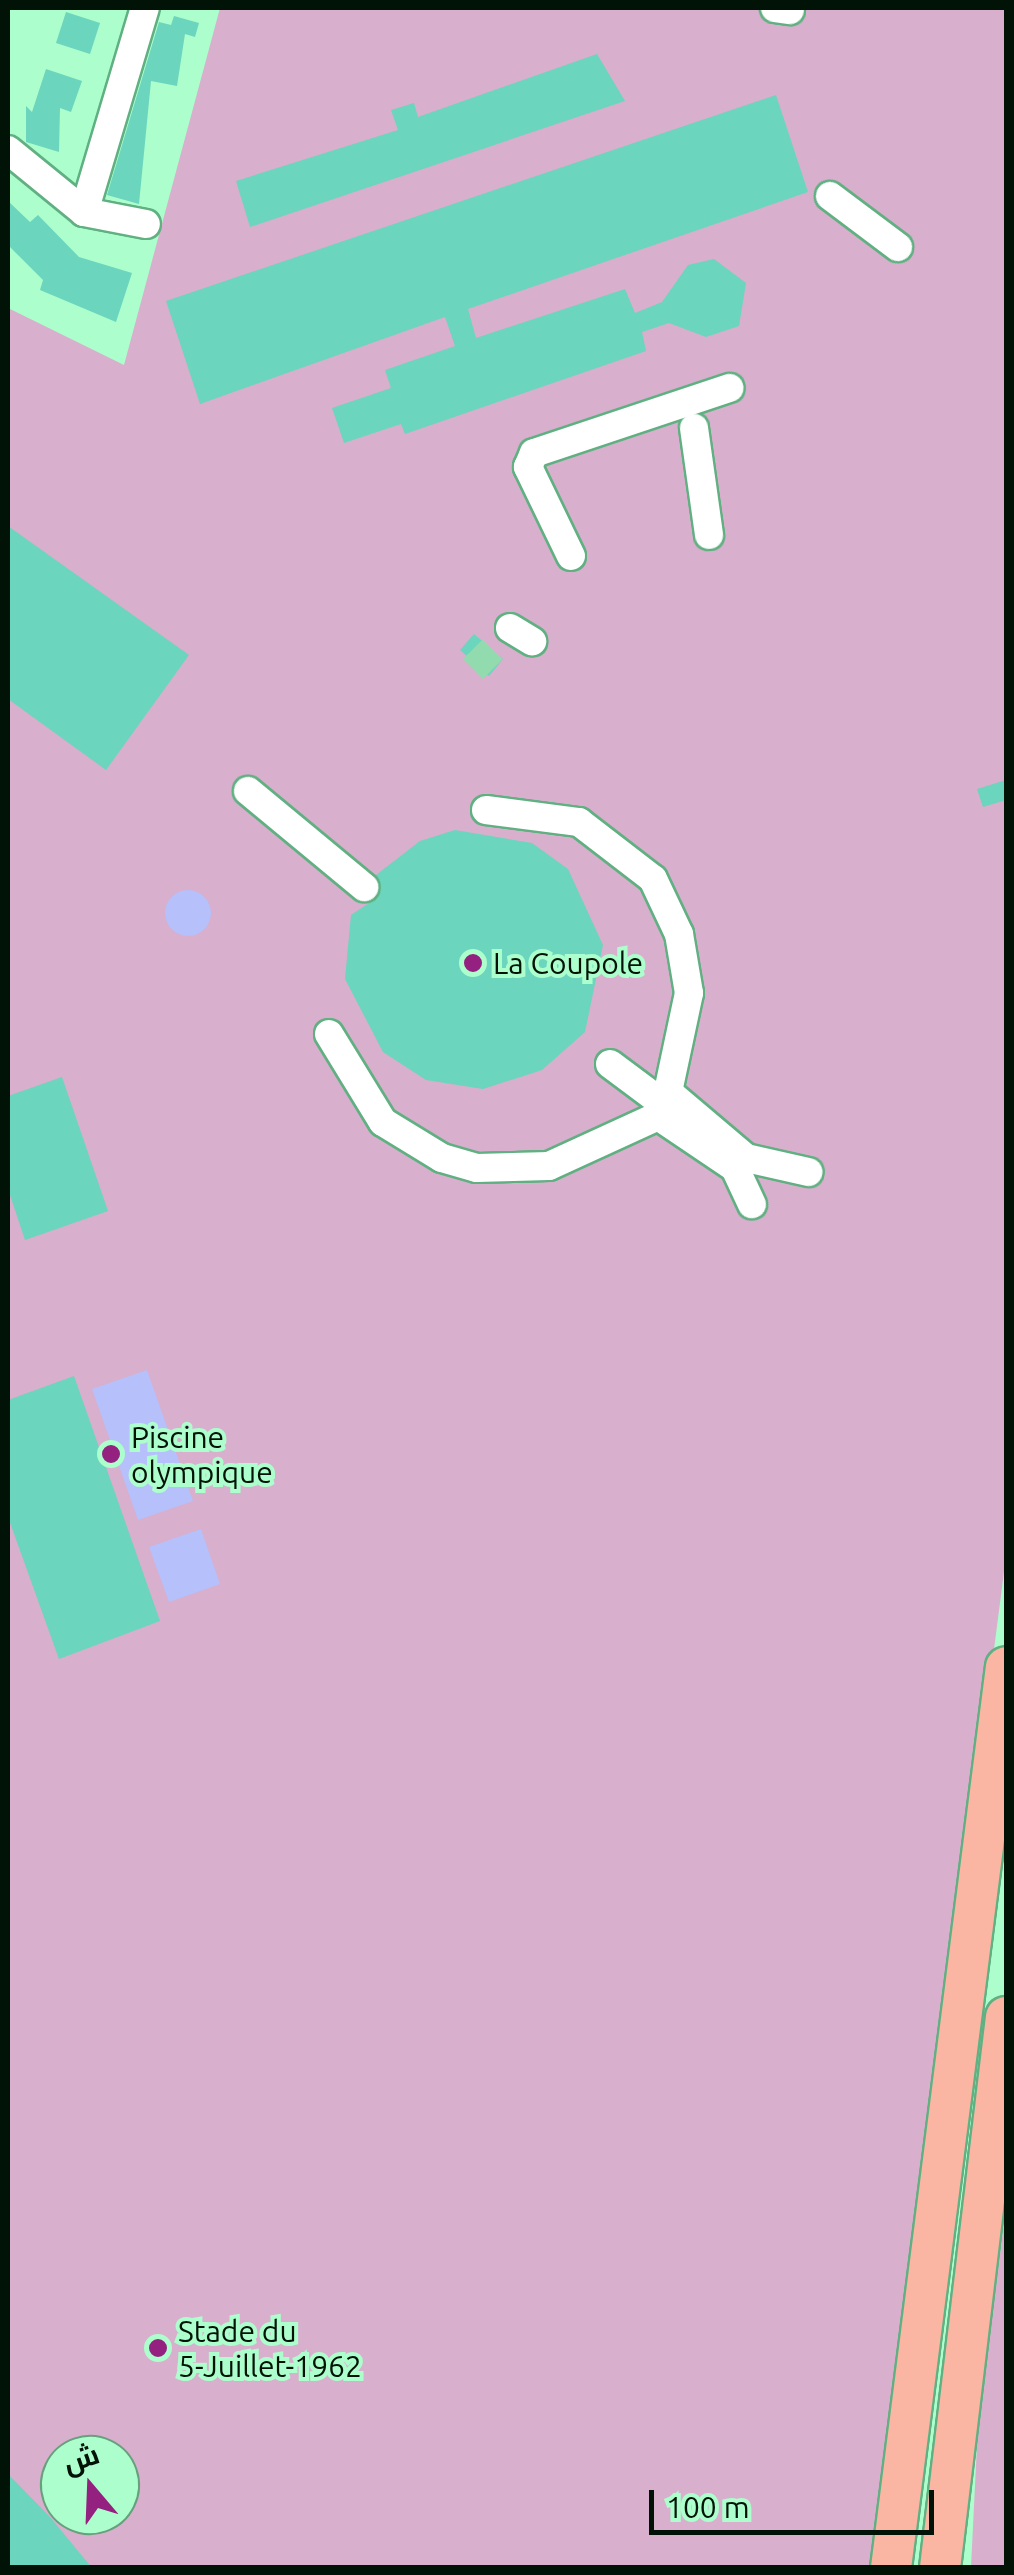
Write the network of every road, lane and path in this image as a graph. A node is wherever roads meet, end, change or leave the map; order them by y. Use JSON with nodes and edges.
{"nodes":[{"id":1,"x":145,"y":8,"type":"edge"},
{"id":2,"x":8,"y":150,"type":"edge"},
{"id":3,"x":830,"y":196,"type":"dead end"},
{"id":4,"x":84,"y":212,"type":"junction"},
{"id":5,"x":146,"y":224,"type":"dead end"},
{"id":6,"x":898,"y":248,"type":"dead end"},
{"id":7,"x":729,"y":388,"type":"dead end"},
{"id":8,"x":694,"y":428,"type":"dead end"},
{"id":9,"x":708,"y":535,"type":"dead end"},
{"id":10,"x":571,"y":556,"type":"dead end"},
{"id":11,"x":248,"y":791,"type":"dead end"},
{"id":12,"x":486,"y":810,"type":"dead end"},
{"id":13,"x":364,"y":887,"type":"dead end"},
{"id":14,"x":329,"y":1034,"type":"dead end"},
{"id":15,"x":610,"y":1064,"type":"dead end"},
{"id":16,"x":703,"y":1134,"type":"junction"},
{"id":17,"x":808,"y":1172,"type":"dead end"},
{"id":18,"x":752,"y":1204,"type":"dead end"},
{"id":19,"x":1006,"y":1667,"type":"edge"},
{"id":20,"x":1006,"y":2017,"type":"edge"},
{"id":21,"x":1002,"y":2062,"type":"edge"},
{"id":22,"x":891,"y":2568,"type":"edge"},
{"id":23,"x":940,"y":2568,"type":"edge"}],
"edges":[{"from":1,"to":4,"type":"street"},
{"from":2,"to":4,"type":"street"},
{"from":3,"to":6,"type":"street"},
{"from":4,"to":5,"type":"street"},
{"from":7,"to":10,"type":"street"},
{"from":8,"to":9,"type":"street"},
{"from":11,"to":13,"type":"street"},
{"from":12,"to":16,"type":"street"},
{"from":14,"to":16,"type":"street"},
{"from":15,"to":16,"type":"street"},
{"from":16,"to":17,"type":"street"},
{"from":16,"to":18,"type":"street"},
{"from":19,"to":22,"type":"highway"},
{"from":20,"to":21,"type":"highway"},
{"from":21,"to":23,"type":"highway"}]}
